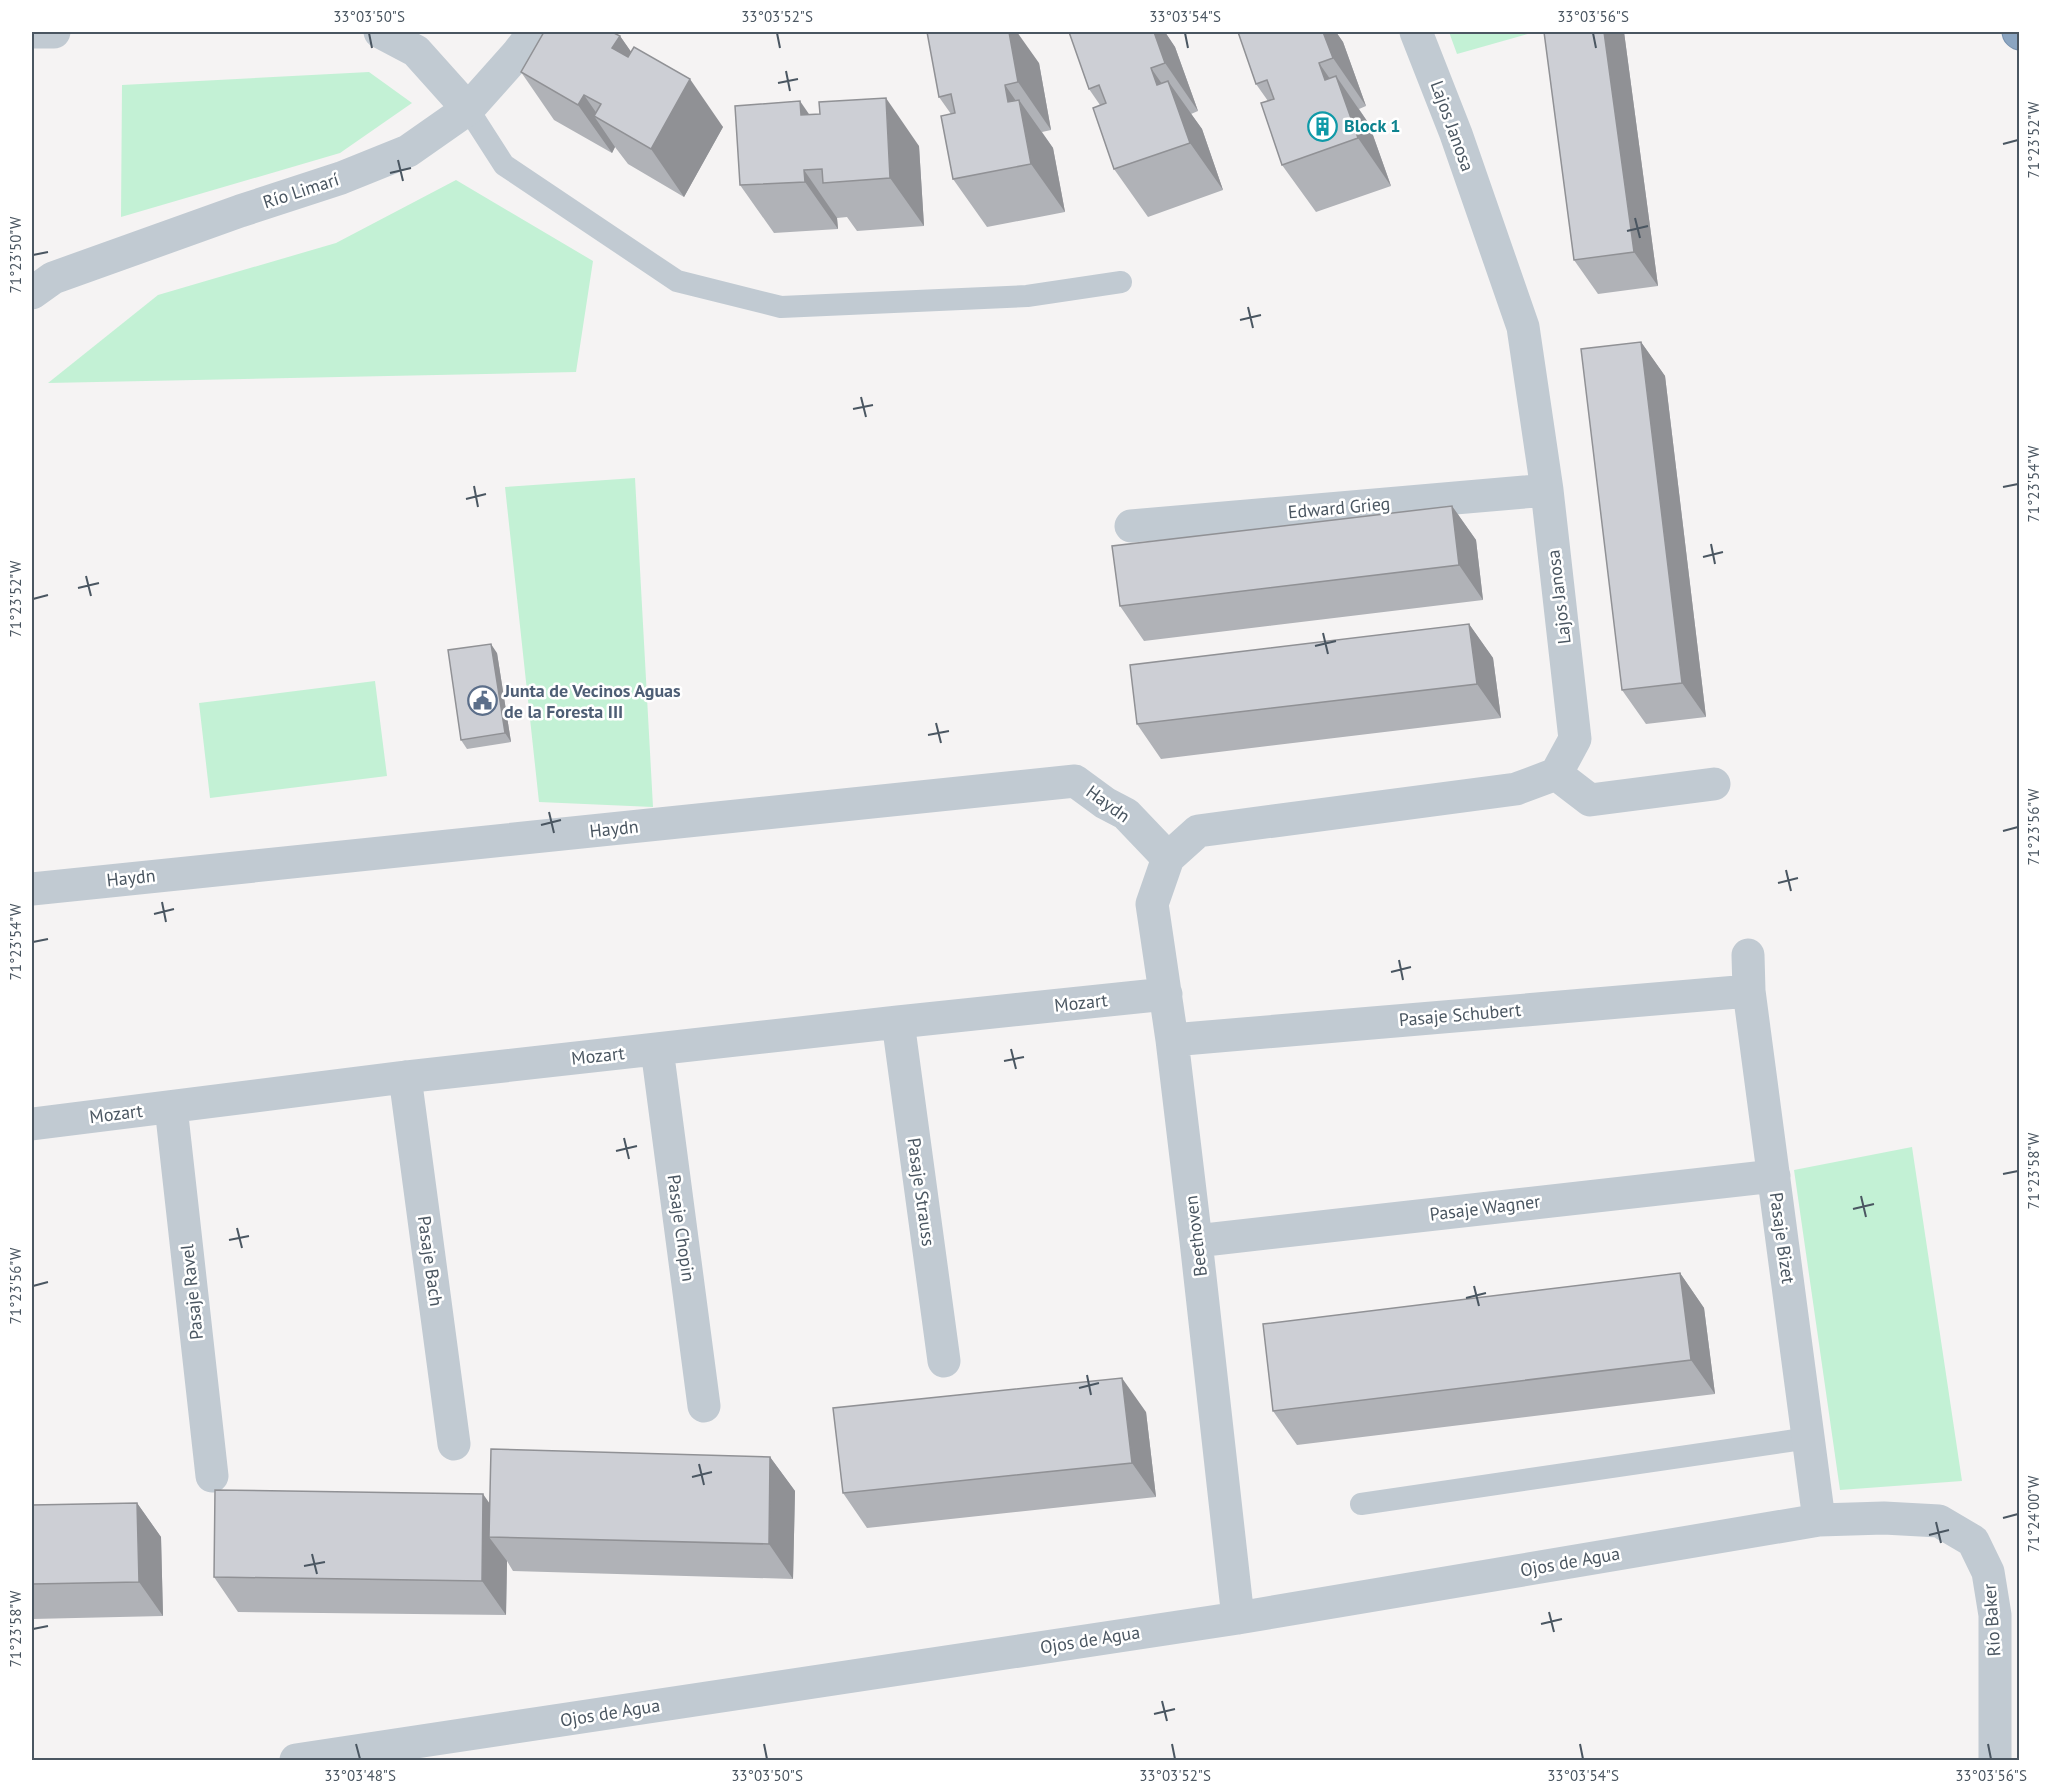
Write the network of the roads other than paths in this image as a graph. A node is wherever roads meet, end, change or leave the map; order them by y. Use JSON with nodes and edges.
{"nodes":[{"id":1,"x":32,"y":32,"type":"edge"},
{"id":2,"x":54,"y":32,"type":"edge"},
{"id":3,"x":380,"y":32,"type":"edge"},
{"id":4,"x":534,"y":32,"type":"edge"},
{"id":5,"x":1416,"y":32,"type":"edge"},
{"id":6,"x":468,"y":109,"type":"junction"},
{"id":7,"x":1121,"y":282,"type":"dead end"},
{"id":8,"x":32,"y":292,"type":"edge"},
{"id":9,"x":1547,"y":490,"type":"junction"},
{"id":10,"x":1131,"y":526,"type":"dead end"},
{"id":11,"x":1556,"y":774,"type":"junction"},
{"id":12,"x":1714,"y":784,"type":"dead end"},
{"id":13,"x":1168,"y":858,"type":"junction"},
{"id":14,"x":32,"y":889,"type":"edge"},
{"id":15,"x":1748,"y":955,"type":"dead end"},
{"id":16,"x":1749,"y":991,"type":"junction"},
{"id":17,"x":1166,"y":994,"type":"junction"},
{"id":18,"x":898,"y":1022,"type":"junction"},
{"id":19,"x":1172,"y":1040,"type":"junction"},
{"id":20,"x":657,"y":1049,"type":"junction"},
{"id":21,"x":405,"y":1077,"type":"junction"},
{"id":22,"x":171,"y":1107,"type":"junction"},
{"id":23,"x":32,"y":1124,"type":"edge"},
{"id":24,"x":1774,"y":1176,"type":"junction"},
{"id":25,"x":1196,"y":1241,"type":"junction"},
{"id":26,"x":944,"y":1361,"type":"dead end"},
{"id":27,"x":704,"y":1406,"type":"dead end"},
{"id":28,"x":1809,"y":1438,"type":"junction"},
{"id":29,"x":454,"y":1444,"type":"dead end"},
{"id":30,"x":213,"y":1476,"type":"dead end"},
{"id":31,"x":1361,"y":1504,"type":"dead end"},
{"id":32,"x":1884,"y":1518,"type":"joint"},
{"id":33,"x":1820,"y":1520,"type":"junction"},
{"id":34,"x":1238,"y":1618,"type":"junction"},
{"id":35,"x":296,"y":1761,"type":"edge"},
{"id":36,"x":1995,"y":1761,"type":"edge"}],
"edges":[{"from":1,"to":2,"type":"street"},
{"from":3,"to":6,"type":"street"},
{"from":4,"to":6,"type":"street","name":"Río Limarí"},
{"from":5,"to":9,"type":"street","name":"Lajos Janosa"},
{"from":6,"to":7,"type":"lane"},
{"from":6,"to":8,"type":"street","name":"Río Limarí"},
{"from":9,"to":10,"type":"street","name":"Edward Grieg"},
{"from":9,"to":11,"type":"street","name":"Lajos Janosa"},
{"from":11,"to":12,"type":"street"},
{"from":11,"to":13,"type":"street"},
{"from":13,"to":14,"type":"street","name":"Haydn"},
{"from":13,"to":17,"type":"street","name":"Beethoven"},
{"from":15,"to":16,"type":"street","name":"Pasaje Bizet"},
{"from":16,"to":19,"type":"street","name":"Pasaje Schubert"},
{"from":16,"to":24,"type":"street","name":"Pasaje Bizet"},
{"from":17,"to":18,"type":"street","name":"Mozart"},
{"from":17,"to":19,"type":"street","name":"Beethoven"},
{"from":18,"to":20,"type":"street","name":"Mozart"},
{"from":18,"to":26,"type":"street","name":"Pasaje Strauss"},
{"from":19,"to":25,"type":"street","name":"Beethoven"},
{"from":20,"to":21,"type":"street","name":"Mozart"},
{"from":20,"to":27,"type":"street","name":"Pasaje Chopin"},
{"from":21,"to":22,"type":"street","name":"Mozart"},
{"from":21,"to":29,"type":"street","name":"Pasaje Bach"},
{"from":22,"to":23,"type":"street","name":"Mozart"},
{"from":22,"to":30,"type":"street","name":"Pasaje Ravel"},
{"from":24,"to":25,"type":"street","name":"Pasaje Wagner"},
{"from":24,"to":28,"type":"street","name":"Pasaje Bizet"},
{"from":25,"to":34,"type":"street","name":"Beethoven"},
{"from":28,"to":31,"type":"lane"},
{"from":28,"to":33,"type":"street","name":"Pasaje Bizet"},
{"from":32,"to":33,"type":"street","name":"Ojos de Agua"},
{"from":32,"to":36,"type":"street","name":"Río Baker"},
{"from":33,"to":34,"type":"street","name":"Ojos de Agua"},
{"from":34,"to":35,"type":"street","name":"Ojos de Agua"}]}
